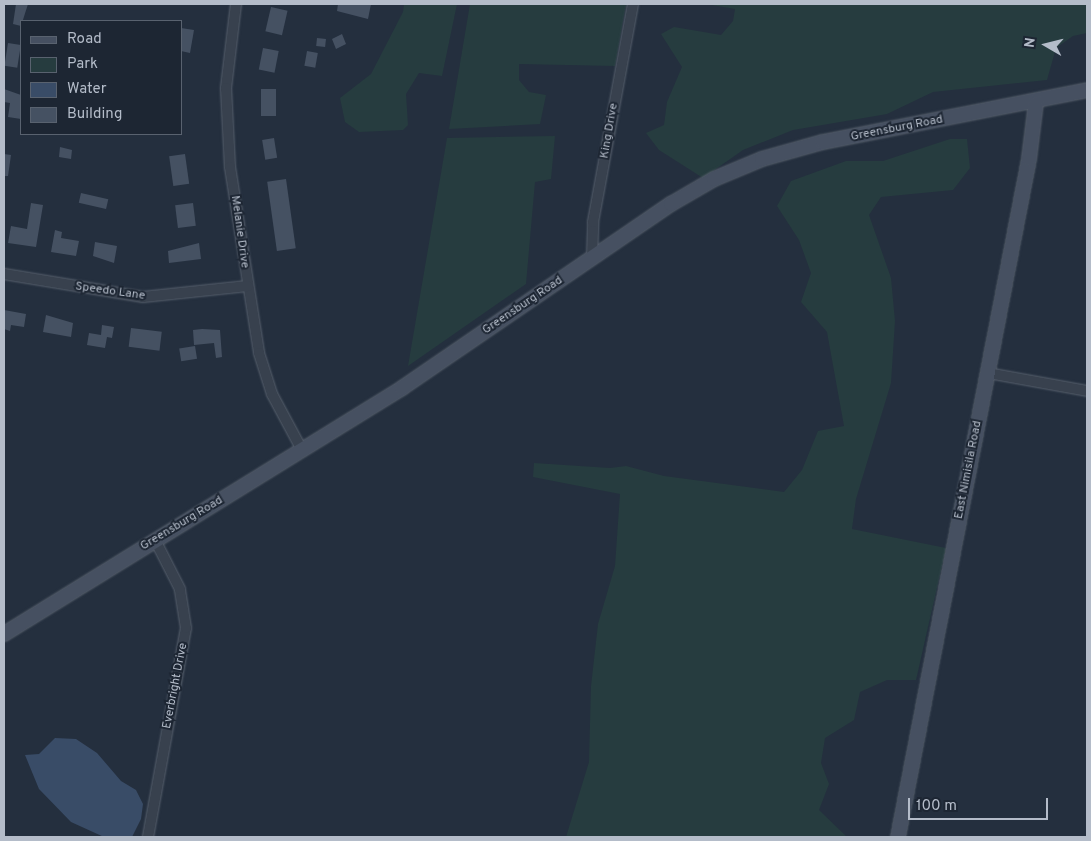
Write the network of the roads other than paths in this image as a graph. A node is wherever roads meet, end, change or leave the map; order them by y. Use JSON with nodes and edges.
{"nodes":[{"id":1,"x":236,"y":4,"type":"edge"},
{"id":2,"x":633,"y":4,"type":"edge"},
{"id":3,"x":1087,"y":90,"type":"edge"},
{"id":4,"x":1036,"y":102,"type":"junction"},
{"id":5,"x":592,"y":258,"type":"junction"},
{"id":6,"x":4,"y":274,"type":"edge"},
{"id":7,"x":247,"y":286,"type":"junction"},
{"id":8,"x":988,"y":373,"type":"junction"},
{"id":9,"x":1087,"y":391,"type":"edge"},
{"id":10,"x":302,"y":450,"type":"junction"},
{"id":11,"x":154,"y":540,"type":"junction"},
{"id":12,"x":4,"y":634,"type":"edge"},
{"id":13,"x":148,"y":837,"type":"edge"},
{"id":14,"x":898,"y":837,"type":"edge"}],
"edges":[{"from":1,"to":7,"type":"street","name":"Melanie Drive"},
{"from":2,"to":5,"type":"street","name":"King Drive"},
{"from":3,"to":4,"type":"main road","name":"Greensburg Road"},
{"from":4,"to":5,"type":"main road","name":"Greensburg Road"},
{"from":4,"to":8,"type":"main road","name":"East Nimisila Road"},
{"from":5,"to":10,"type":"main road","name":"Greensburg Road"},
{"from":6,"to":7,"type":"street","name":"Speedo Lane"},
{"from":7,"to":10,"type":"street","name":"Melanie Drive"},
{"from":8,"to":9,"type":"street"},
{"from":8,"to":14,"type":"main road","name":"East Nimisila Road"},
{"from":10,"to":11,"type":"main road","name":"Greensburg Road"},
{"from":11,"to":12,"type":"main road","name":"Greensburg Road"},
{"from":11,"to":13,"type":"street","name":"Everbright Drive"}]}
